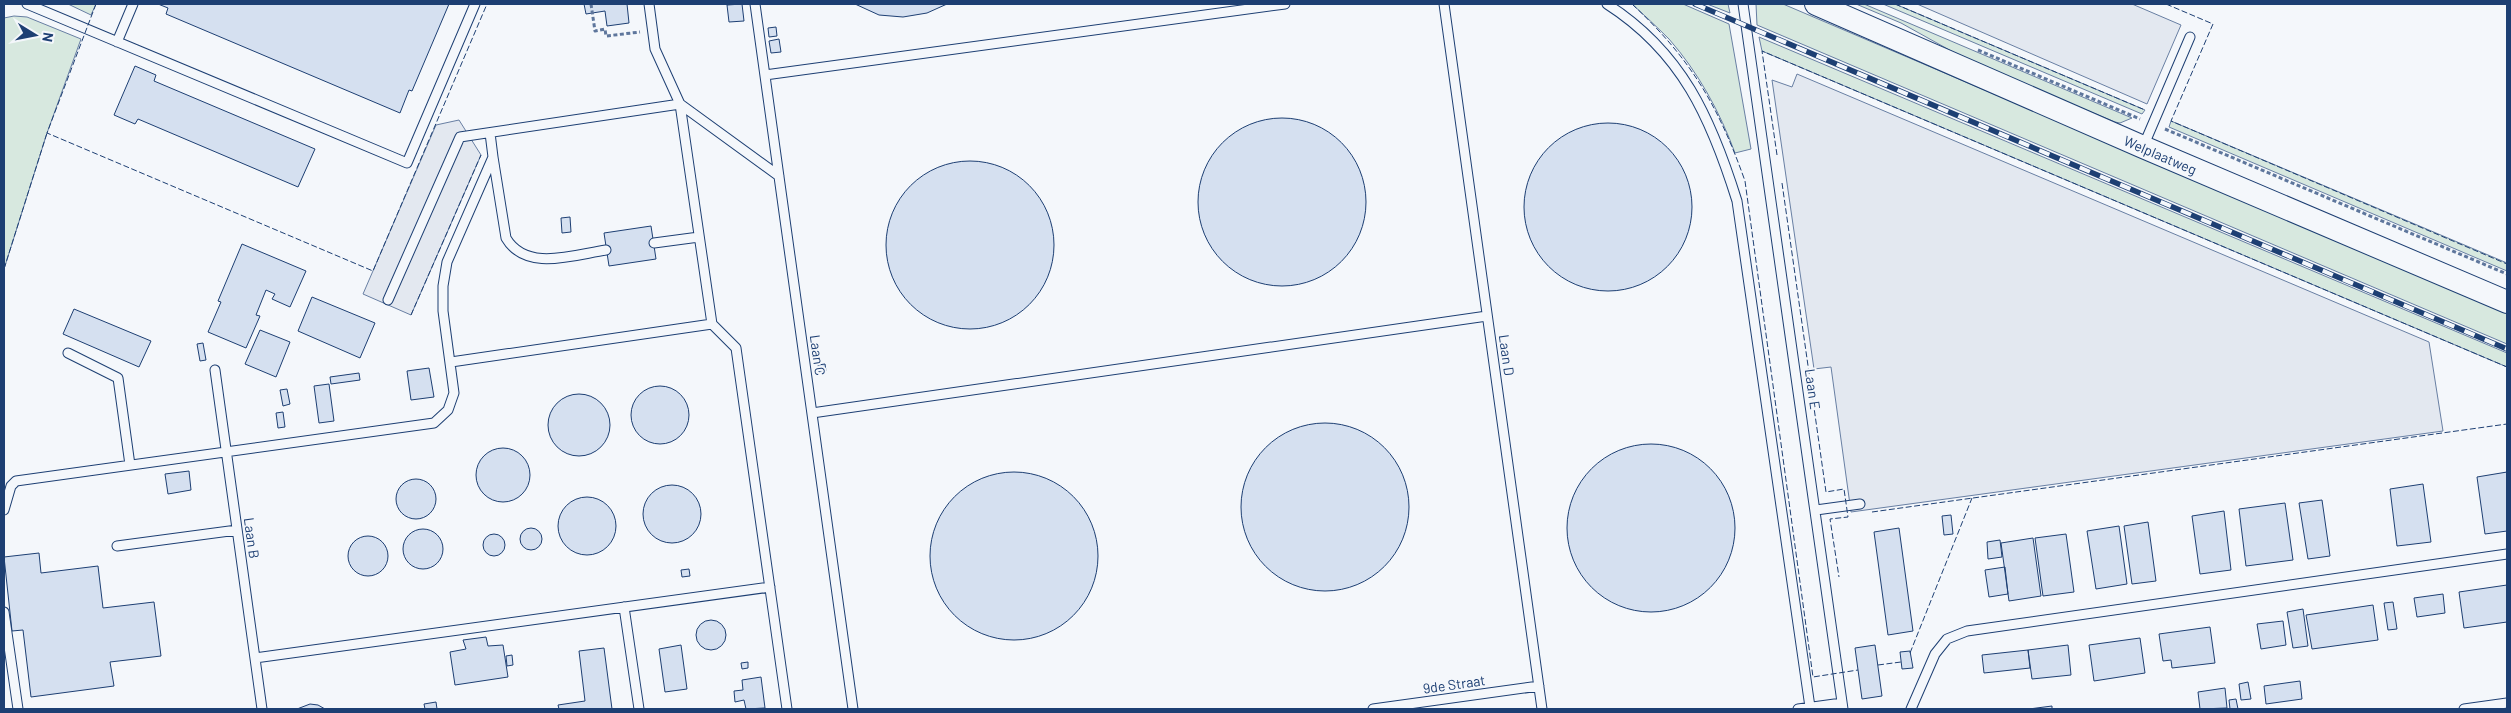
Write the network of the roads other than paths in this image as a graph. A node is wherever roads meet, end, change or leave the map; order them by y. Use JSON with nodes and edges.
{"nodes":[{"id":1,"x":27,"y":4,"type":"edge"},
{"id":2,"x":133,"y":4,"type":"edge"},
{"id":3,"x":475,"y":4,"type":"edge"},
{"id":4,"x":650,"y":4,"type":"edge"},
{"id":5,"x":755,"y":4,"type":"edge"},
{"id":6,"x":1285,"y":4,"type":"edge"},
{"id":7,"x":1444,"y":4,"type":"edge"},
{"id":8,"x":1607,"y":4,"type":"edge"},
{"id":9,"x":1743,"y":4,"type":"edge"},
{"id":10,"x":1816,"y":4,"type":"edge"},
{"id":11,"x":2190,"y":37,"type":"dead end"},
{"id":12,"x":117,"y":42,"type":"junction"},
{"id":13,"x":765,"y":75,"type":"junction"},
{"id":14,"x":680,"y":104,"type":"junction"},
{"id":15,"x":490,"y":133,"type":"junction"},
{"id":16,"x":2143,"y":147,"type":"junction"},
{"id":17,"x":493,"y":157,"type":"junction"},
{"id":18,"x":779,"y":176,"type":"junction"},
{"id":19,"x":699,"y":237,"type":"junction"},
{"id":20,"x":654,"y":243,"type":"dead end"},
{"id":21,"x":606,"y":250,"type":"dead end"},
{"id":22,"x":388,"y":300,"type":"dead end"},
{"id":23,"x":2507,"y":302,"type":"edge"},
{"id":24,"x":1488,"y":316,"type":"junction"},
{"id":25,"x":712,"y":324,"type":"junction"},
{"id":26,"x":68,"y":353,"type":"dead end"},
{"id":27,"x":451,"y":362,"type":"junction"},
{"id":28,"x":215,"y":370,"type":"dead end"},
{"id":29,"x":812,"y":413,"type":"junction"},
{"id":30,"x":227,"y":452,"type":"junction"},
{"id":31,"x":130,"y":466,"type":"junction"},
{"id":32,"x":1860,"y":504,"type":"dead end"},
{"id":33,"x":4,"y":510,"type":"edge"},
{"id":34,"x":1816,"y":510,"type":"junction"},
{"id":35,"x":237,"y":530,"type":"junction"},
{"id":36,"x":117,"y":546,"type":"dead end"},
{"id":37,"x":2507,"y":554,"type":"edge"},
{"id":38,"x":770,"y":587,"type":"junction"},
{"id":39,"x":624,"y":607,"type":"junction"},
{"id":40,"x":4,"y":612,"type":"edge"},
{"id":41,"x":255,"y":658,"type":"junction"},
{"id":42,"x":1539,"y":686,"type":"junction"},
{"id":43,"x":2507,"y":703,"type":"edge"},
{"id":44,"x":1843,"y":706,"type":"edge"},
{"id":45,"x":1810,"y":708,"type":"junction"},
{"id":46,"x":18,"y":709,"type":"edge"},
{"id":47,"x":262,"y":709,"type":"edge"},
{"id":48,"x":639,"y":709,"type":"edge"},
{"id":49,"x":787,"y":709,"type":"edge"},
{"id":50,"x":853,"y":709,"type":"edge"},
{"id":51,"x":1372,"y":709,"type":"edge"},
{"id":52,"x":1542,"y":709,"type":"edge"},
{"id":53,"x":1798,"y":709,"type":"edge"},
{"id":54,"x":1912,"y":709,"type":"edge"},
{"id":55,"x":2464,"y":709,"type":"edge"}],
"edges":[{"from":1,"to":12,"type":"lane"},
{"from":2,"to":12,"type":"lane"},
{"from":3,"to":12,"type":"lane"},
{"from":4,"to":14,"type":"lane"},
{"from":5,"to":13,"type":"lane","name":"Laan C"},
{"from":6,"to":13,"type":"lane"},
{"from":7,"to":24,"type":"lane","name":"Laan D"},
{"from":8,"to":45,"type":"lane"},
{"from":9,"to":34,"type":"lane","name":"Laan E"},
{"from":10,"to":16,"type":"street","name":"Welplaatweg"},
{"from":11,"to":16,"type":"lane"},
{"from":13,"to":18,"type":"lane","name":"Laan C"},
{"from":14,"to":15,"type":"lane"},
{"from":14,"to":18,"type":"lane"},
{"from":14,"to":19,"type":"lane"},
{"from":15,"to":17,"type":"lane"},
{"from":15,"to":22,"type":"lane"},
{"from":16,"to":23,"type":"street","name":"Welplaatweg"},
{"from":17,"to":21,"type":"lane"},
{"from":17,"to":27,"type":"lane"},
{"from":18,"to":29,"type":"lane","name":"Laan C"},
{"from":19,"to":20,"type":"lane"},
{"from":19,"to":25,"type":"lane"},
{"from":24,"to":29,"type":"lane"},
{"from":24,"to":42,"type":"lane","name":"Laan D"},
{"from":25,"to":27,"type":"lane"},
{"from":25,"to":38,"type":"lane"},
{"from":26,"to":31,"type":"lane"},
{"from":27,"to":30,"type":"lane"},
{"from":28,"to":30,"type":"lane","name":"Laan B"},
{"from":29,"to":50,"type":"lane","name":"Laan C"},
{"from":30,"to":31,"type":"lane"},
{"from":30,"to":35,"type":"lane","name":"Laan B"},
{"from":31,"to":33,"type":"lane"},
{"from":32,"to":34,"type":"lane"},
{"from":34,"to":44,"type":"lane","name":"Laan E"},
{"from":35,"to":36,"type":"lane"},
{"from":35,"to":41,"type":"lane","name":"Laan B"},
{"from":37,"to":54,"type":"lane"},
{"from":38,"to":39,"type":"lane"},
{"from":38,"to":49,"type":"lane"},
{"from":39,"to":41,"type":"lane"},
{"from":39,"to":48,"type":"lane"},
{"from":40,"to":46,"type":"lane"},
{"from":41,"to":47,"type":"lane","name":"Laan B"},
{"from":42,"to":51,"type":"lane","name":"9de Straat"},
{"from":42,"to":52,"type":"lane","name":"Laan D"},
{"from":43,"to":55,"type":"lane"},
{"from":44,"to":45,"type":"lane"},
{"from":45,"to":53,"type":"lane"}]}
